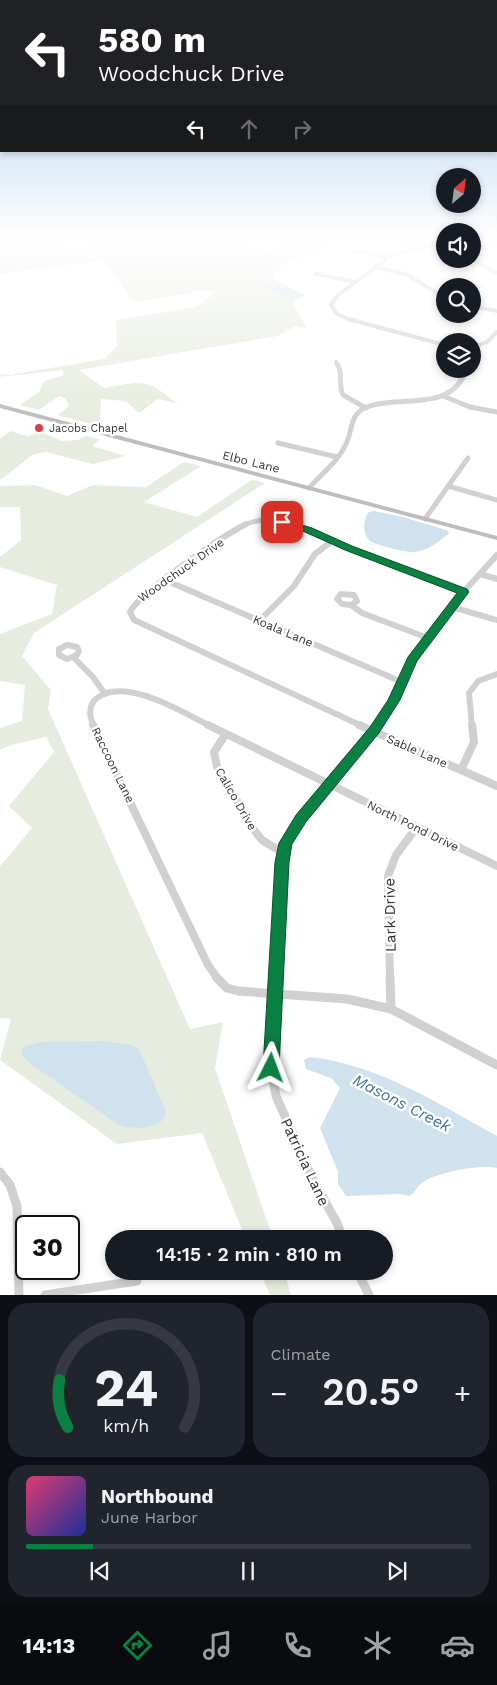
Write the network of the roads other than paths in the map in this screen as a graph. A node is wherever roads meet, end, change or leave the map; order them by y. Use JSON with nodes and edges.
{"nodes":[{"id":1,"x":335,"y":298,"type":"edge"},
{"id":2,"x":481,"y":308,"type":"edge"},
{"id":3,"x":497,"y":311,"type":"edge"},
{"id":4,"x":497,"y":332,"type":"edge"},
{"id":5,"x":436,"y":343,"type":"edge"},
{"id":6,"x":481,"y":344,"type":"edge"},
{"id":7,"x":336,"y":362,"type":"dead end"},
{"id":8,"x":463,"y":378,"type":"edge"},
{"id":9,"x":443,"y":396,"type":"junction"},
{"id":10,"x":0,"y":406,"type":"edge"},
{"id":11,"x":366,"y":408,"type":"junction"},
{"id":12,"x":497,"y":412,"type":"edge"},
{"id":13,"x":278,"y":443,"type":"dead end"},
{"id":14,"x":337,"y":457,"type":"junction"},
{"id":15,"x":468,"y":458,"type":"dead end"},
{"id":16,"x":448,"y":486,"type":"junction"},
{"id":17,"x":309,"y":488,"type":"junction"},
{"id":18,"x":497,"y":500,"type":"edge"},
{"id":19,"x":425,"y":519,"type":"junction"},
{"id":20,"x":497,"y":538,"type":"edge"},
{"id":21,"x":332,"y":541,"type":"junction"},
{"id":22,"x":497,"y":555,"type":"edge"},
{"id":23,"x":480,"y":574,"type":"junction"},
{"id":24,"x":497,"y":579,"type":"edge"},
{"id":25,"x":165,"y":580,"type":"junction"},
{"id":26,"x":464,"y":592,"type":"junction"},
{"id":27,"x":351,"y":605,"type":"dead end"},
{"id":28,"x":452,"y":607,"type":"junction"},
{"id":29,"x":260,"y":620,"type":"junction"},
{"id":30,"x":497,"y":620,"type":"edge"},
{"id":31,"x":428,"y":638,"type":"junction"},
{"id":32,"x":73,"y":658,"type":"dead end"},
{"id":33,"x":497,"y":674,"type":"edge"},
{"id":34,"x":402,"y":682,"type":"junction"},
{"id":35,"x":105,"y":694,"type":"junction"},
{"id":36,"x":373,"y":732,"type":"junction"},
{"id":37,"x":225,"y":734,"type":"junction"},
{"id":38,"x":461,"y":770,"type":"junction"},
{"id":39,"x":330,"y":785,"type":"junction"},
{"id":40,"x":497,"y":786,"type":"edge"},
{"id":41,"x":416,"y":828,"type":"junction"},
{"id":42,"x":283,"y":853,"type":"junction"},
{"id":43,"x":497,"y":866,"type":"edge"},
{"id":44,"x":275,"y":994,"type":"junction"},
{"id":45,"x":391,"y":1009,"type":"junction"},
{"id":46,"x":497,"y":1065,"type":"edge"},
{"id":47,"x":0,"y":1172,"type":"edge"},
{"id":48,"x":339,"y":1230,"type":"edge"},
{"id":49,"x":362,"y":1280,"type":"edge"},
{"id":50,"x":137,"y":1281,"type":"dead end"},
{"id":51,"x":19,"y":1295,"type":"edge"},
{"id":52,"x":45,"y":1295,"type":"edge"},
{"id":53,"x":369,"y":1295,"type":"edge"}],
"edges":[{"from":1,"to":5,"type":"street"},
{"from":2,"to":3,"type":"street"},
{"from":4,"to":6,"type":"street"},
{"from":7,"to":11,"type":"street"},
{"from":8,"to":9,"type":"street"},
{"from":9,"to":11,"type":"street"},
{"from":9,"to":12,"type":"street"},
{"from":10,"to":17,"type":"street","name":"Elbo Lane"},
{"from":11,"to":14,"type":"street"},
{"from":13,"to":14,"type":"street"},
{"from":14,"to":17,"type":"street"},
{"from":15,"to":16,"type":"street"},
{"from":16,"to":18,"type":"street"},
{"from":16,"to":19,"type":"street"},
{"from":17,"to":19,"type":"street","name":"Elbo Lane"},
{"from":19,"to":20,"type":"street","name":"Elbo Lane"},
{"from":21,"to":25,"type":"street","name":"Woodchuck Drive"},
{"from":21,"to":26,"type":"street","name":"Woodchuck Drive"},
{"from":21,"to":29,"type":"street"},
{"from":22,"to":23,"type":"street","name":"Patricia Lane"},
{"from":23,"to":24,"type":"street"},
{"from":23,"to":26,"type":"street","name":"Patricia Lane"},
{"from":25,"to":29,"type":"street","name":"Koala Lane"},
{"from":25,"to":36,"type":"street","name":"Woodchuck Drive"},
{"from":26,"to":28,"type":"street","name":"Patricia Lane"},
{"from":27,"to":31,"type":"street"},
{"from":28,"to":30,"type":"street"},
{"from":28,"to":31,"type":"street","name":"Patricia Lane"},
{"from":29,"to":34,"type":"street","name":"Koala Lane"},
{"from":31,"to":34,"type":"street","name":"Patricia Lane"},
{"from":32,"to":35,"type":"street"},
{"from":33,"to":38,"type":"street","name":"Sable Lane"},
{"from":34,"to":36,"type":"street","name":"Patricia Lane"},
{"from":35,"to":37,"type":"street"},
{"from":35,"to":44,"type":"street","name":"Raccoon Lane"},
{"from":36,"to":38,"type":"street","name":"Sable Lane"},
{"from":36,"to":39,"type":"street","name":"Patricia Lane"},
{"from":37,"to":39,"type":"street"},
{"from":37,"to":42,"type":"street","name":"Calico Drive"},
{"from":38,"to":40,"type":"street","name":"Sable Lane"},
{"from":39,"to":41,"type":"street","name":"North Pond Drive"},
{"from":39,"to":42,"type":"street","name":"Patricia Lane"},
{"from":41,"to":43,"type":"street","name":"North Pond Drive"},
{"from":41,"to":45,"type":"street","name":"Lark Drive"},
{"from":42,"to":44,"type":"street","name":"Patricia Lane"},
{"from":44,"to":45,"type":"street"},
{"from":44,"to":48,"type":"street","name":"Patricia Lane"},
{"from":45,"to":46,"type":"street"},
{"from":47,"to":51,"type":"street"},
{"from":49,"to":53,"type":"street"},
{"from":50,"to":52,"type":"street"}]}
